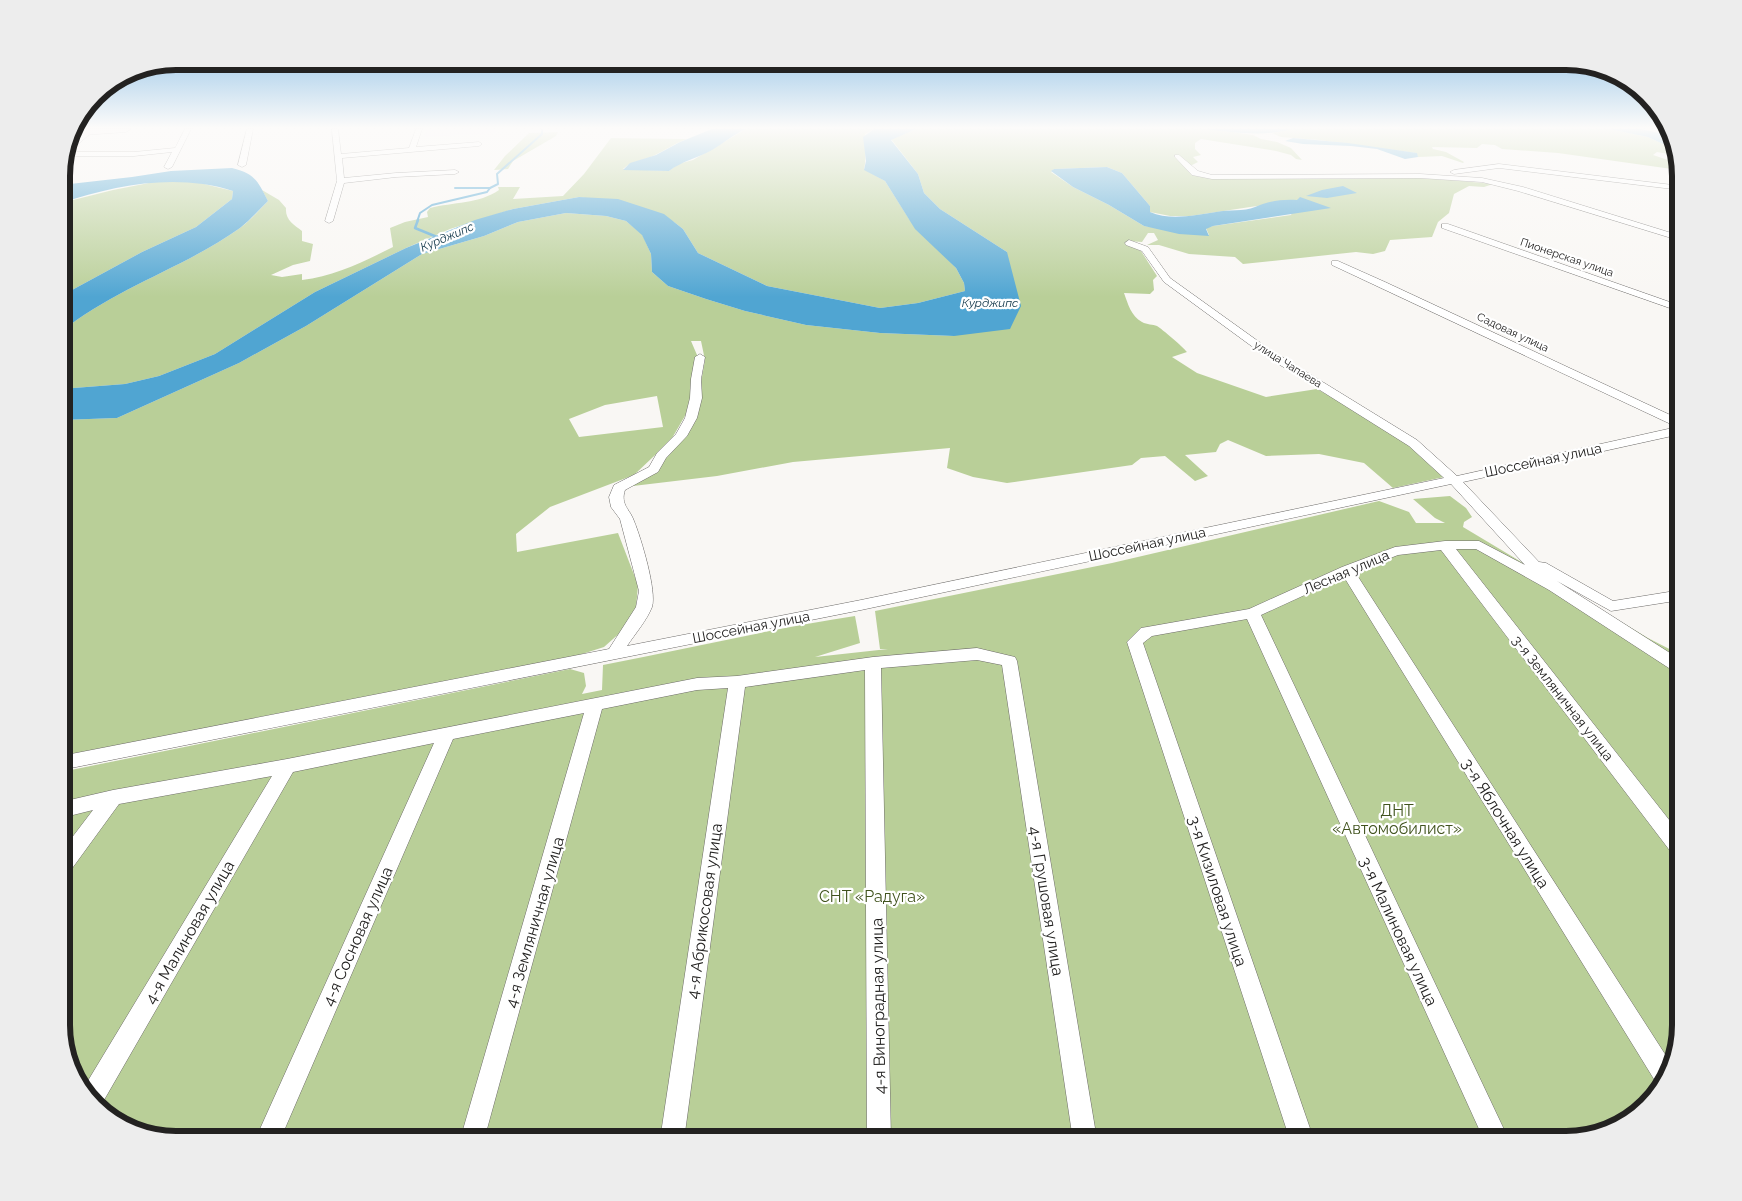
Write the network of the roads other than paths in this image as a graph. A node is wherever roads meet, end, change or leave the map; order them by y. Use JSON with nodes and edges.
{"nodes":[{"id":1,"x":340,"y":185,"type":"edge"},
{"id":2,"x":1503,"y":185,"type":"edge"},
{"id":3,"x":1657,"y":185,"type":"edge"},
{"id":4,"x":1672,"y":187,"type":"edge"},
{"id":5,"x":329,"y":222,"type":"dead end"},
{"id":6,"x":1445,"y":226,"type":"dead end"},
{"id":7,"x":1672,"y":236,"type":"edge"},
{"id":8,"x":1129,"y":242,"type":"dead end"},
{"id":9,"x":1335,"y":263,"type":"dead end"},
{"id":10,"x":1672,"y":306,"type":"edge"},
{"id":11,"x":700,"y":357,"type":"dead end"},
{"id":12,"x":1672,"y":421,"type":"edge"},
{"id":13,"x":1672,"y":432,"type":"edge"},
{"id":14,"x":1454,"y":480,"type":"junction"},
{"id":15,"x":1446,"y":545,"type":"junction"},
{"id":16,"x":1527,"y":557,"type":"junction"},
{"id":17,"x":1347,"y":570,"type":"junction"},
{"id":18,"x":1554,"y":587,"type":"junction"},
{"id":19,"x":1672,"y":596,"type":"edge"},
{"id":20,"x":1252,"y":613,"type":"junction"},
{"id":21,"x":1135,"y":642,"type":"joint"},
{"id":22,"x":613,"y":655,"type":"junction"},
{"id":23,"x":1672,"y":662,"type":"edge"},
{"id":24,"x":873,"y":663,"type":"junction"},
{"id":25,"x":737,"y":682,"type":"junction"},
{"id":26,"x":595,"y":704,"type":"junction"},
{"id":27,"x":447,"y":733,"type":"junction"},
{"id":28,"x":70,"y":761,"type":"edge"},
{"id":29,"x":286,"y":766,"type":"junction"},
{"id":30,"x":113,"y":798,"type":"junction"},
{"id":31,"x":70,"y":808,"type":"edge"},
{"id":32,"x":1672,"y":838,"type":"edge"},
{"id":33,"x":70,"y":857,"type":"edge"},
{"id":34,"x":1662,"y":1071,"type":"edge"},
{"id":35,"x":94,"y":1092,"type":"edge"},
{"id":36,"x":272,"y":1131,"type":"edge"},
{"id":37,"x":475,"y":1131,"type":"edge"},
{"id":38,"x":673,"y":1131,"type":"edge"},
{"id":39,"x":879,"y":1131,"type":"edge"},
{"id":40,"x":1084,"y":1131,"type":"edge"},
{"id":41,"x":1299,"y":1131,"type":"edge"},
{"id":42,"x":1492,"y":1131,"type":"edge"}],
"edges":[{"from":1,"to":5,"type":"street"},
{"from":2,"to":7,"type":"street"},
{"from":3,"to":4,"type":"street"},
{"from":6,"to":10,"type":"street","name":"Пионерская улица"},
{"from":8,"to":14,"type":"street","name":"улица Чапаева"},
{"from":9,"to":12,"type":"street","name":"Садовая улица"},
{"from":11,"to":22,"type":"street"},
{"from":13,"to":14,"type":"street","name":"Шоссейная улица"},
{"from":14,"to":16,"type":"street","name":"Лесная улица"},
{"from":14,"to":22,"type":"street","name":"Шоссейная улица"},
{"from":15,"to":17,"type":"street","name":"Лесная улица"},
{"from":15,"to":18,"type":"street","name":"Лесная улица"},
{"from":15,"to":32,"type":"street","name":"3-я Земляничная улица"},
{"from":16,"to":18,"type":"street","name":"Лесная улица"},
{"from":16,"to":19,"type":"street"},
{"from":17,"to":20,"type":"street","name":"Лесная улица"},
{"from":17,"to":34,"type":"street","name":"3-я Яблочная улица"},
{"from":18,"to":23,"type":"street","name":"Лесная улица"},
{"from":20,"to":21,"type":"street","name":"Лесная улица"},
{"from":20,"to":42,"type":"street","name":"3-я Малиновая улица"},
{"from":21,"to":41,"type":"street","name":"3-я Кизиловая улица"},
{"from":22,"to":28,"type":"street","name":"Шоссейная улица"},
{"from":24,"to":25,"type":"street"},
{"from":24,"to":39,"type":"street","name":"4-я Виноградная улица"},
{"from":24,"to":40,"type":"street","name":"4-я Грушовая улица"},
{"from":25,"to":26,"type":"street"},
{"from":25,"to":38,"type":"street","name":"4-я Абрикосовая улица"},
{"from":26,"to":27,"type":"street"},
{"from":26,"to":37,"type":"street","name":"4-я Земляничная улица"},
{"from":27,"to":29,"type":"street"},
{"from":27,"to":36,"type":"street","name":"4-я Сосновая улица"},
{"from":29,"to":30,"type":"street"},
{"from":29,"to":35,"type":"street","name":"4-я Малиновая улица"},
{"from":30,"to":31,"type":"street"},
{"from":30,"to":33,"type":"street"}]}
